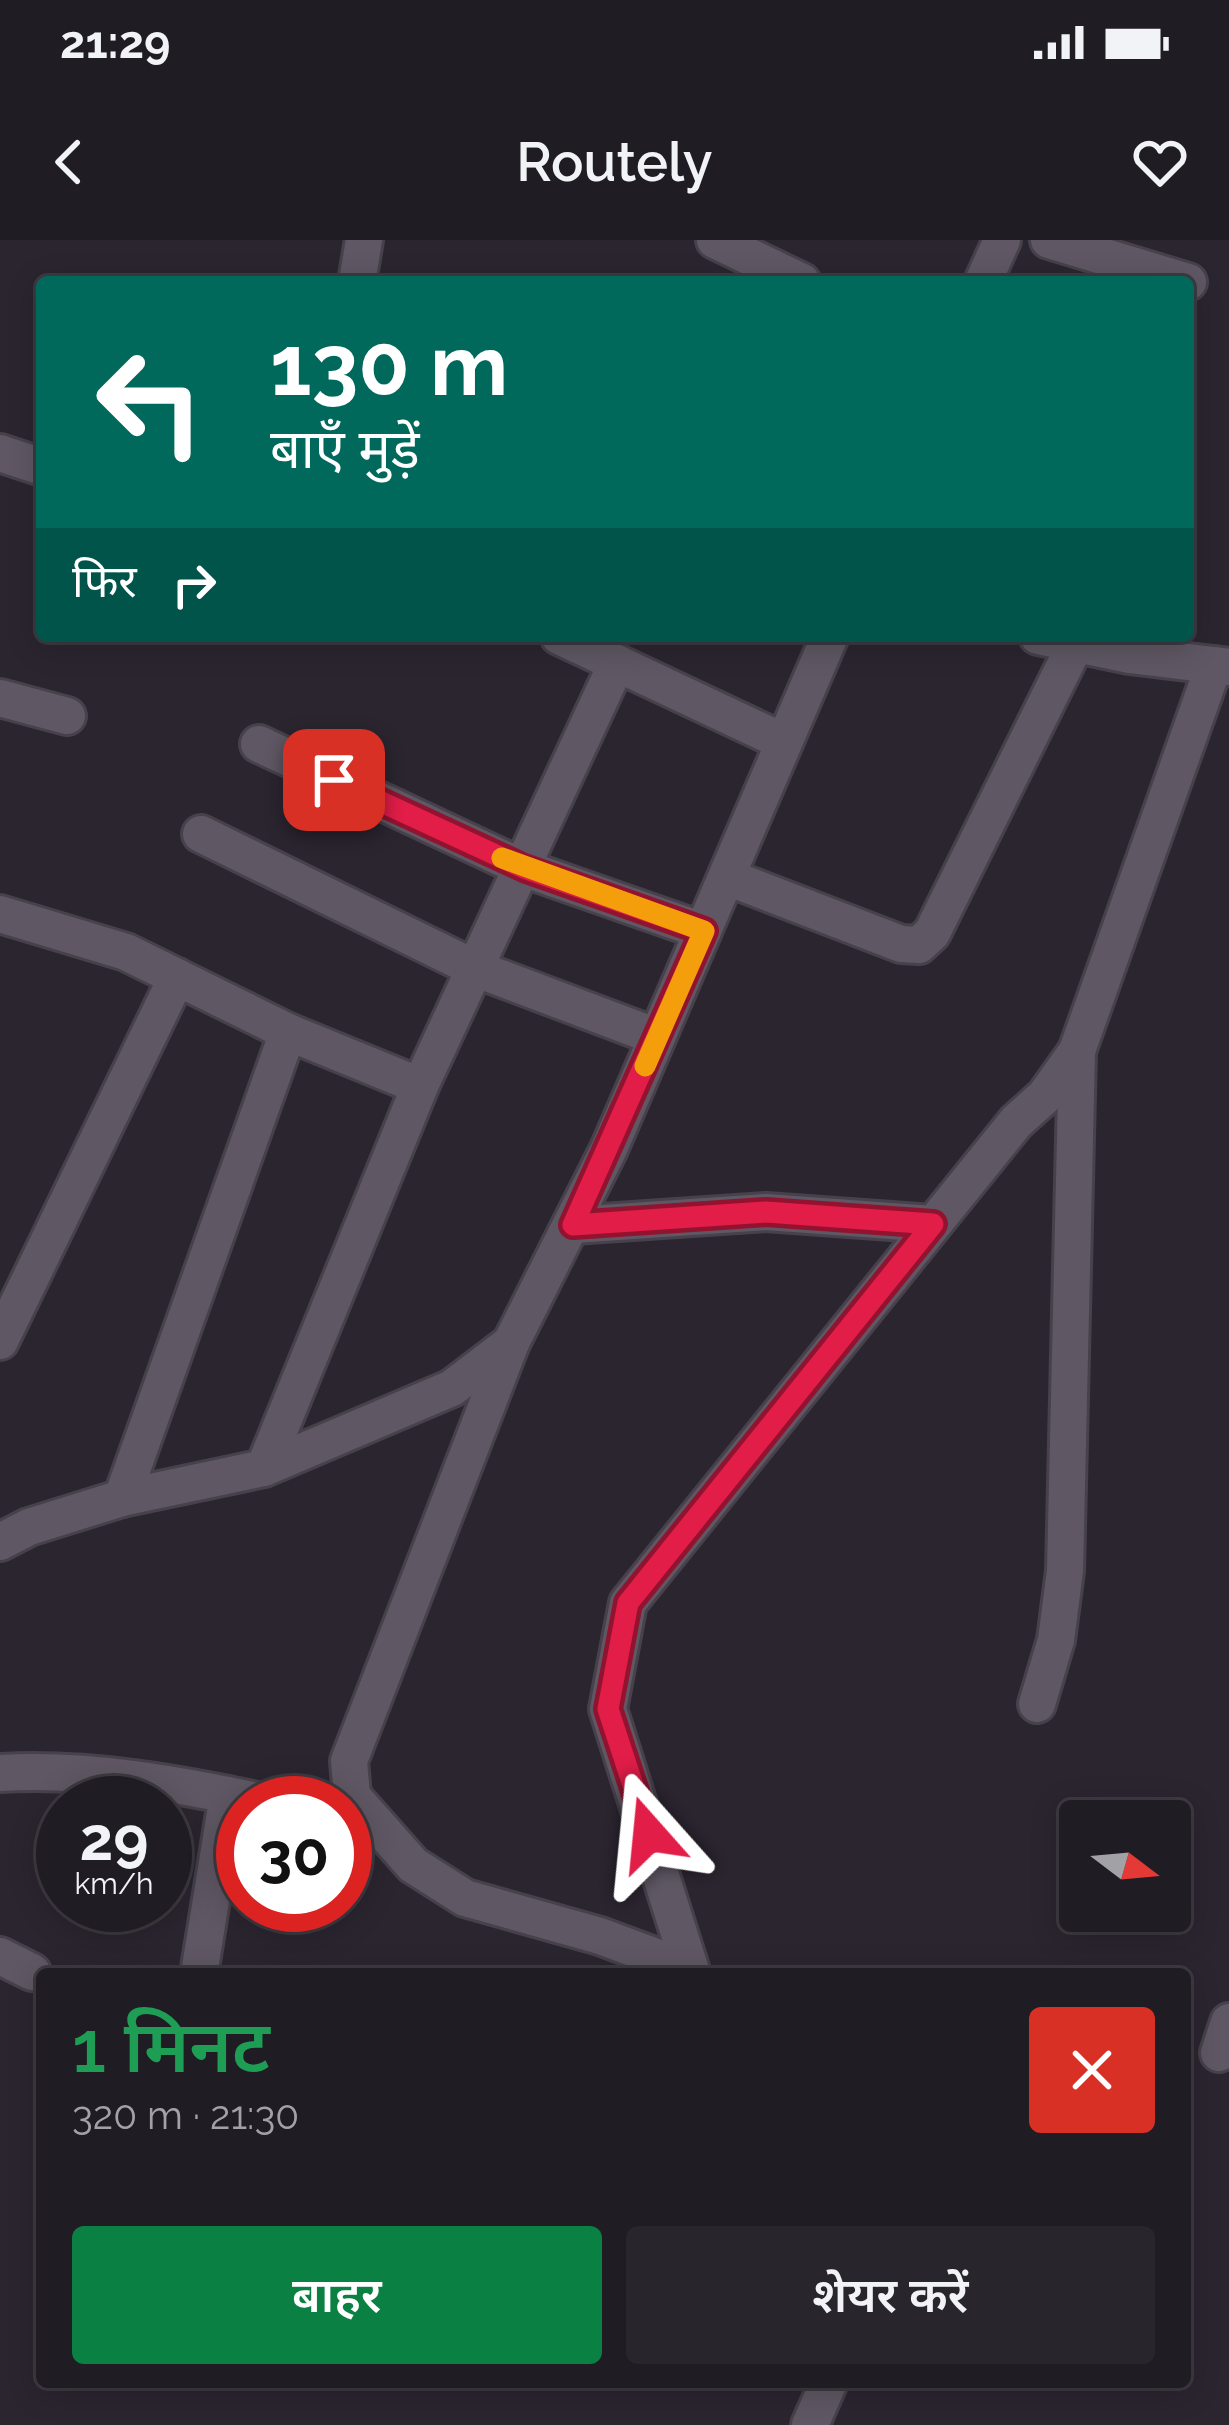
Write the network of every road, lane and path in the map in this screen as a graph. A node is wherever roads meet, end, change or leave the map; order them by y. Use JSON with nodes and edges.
{"nodes":[{"id":1,"x":364,"y":240,"type":"edge"},
{"id":2,"x":715,"y":240,"type":"edge"},
{"id":3,"x":1002,"y":240,"type":"edge"},
{"id":4,"x":1048,"y":240,"type":"edge"},
{"id":5,"x":358,"y":276,"type":"edge"},
{"id":6,"x":790,"y":276,"type":"edge"},
{"id":7,"x":986,"y":276,"type":"edge"},
{"id":8,"x":1167,"y":276,"type":"edge"},
{"id":9,"x":0,"y":453,"type":"edge"},
{"id":10,"x":36,"y":464,"type":"edge"},
{"id":11,"x":573,"y":642,"type":"edge"},
{"id":12,"x":827,"y":642,"type":"edge"},
{"id":13,"x":1066,"y":642,"type":"edge"},
{"id":14,"x":1075,"y":644,"type":"junction"},
{"id":15,"x":617,"y":663,"type":"junction"},
{"id":16,"x":1222,"y":666,"type":"edge"},
{"id":17,"x":0,"y":698,"type":"edge"},
{"id":18,"x":67,"y":716,"type":"dead end"},
{"id":19,"x":784,"y":742,"type":"junction"},
{"id":20,"x":259,"y":744,"type":"dead end"},
{"id":21,"x":202,"y":834,"type":"dead end"},
{"id":22,"x":524,"y":868,"type":"junction"},
{"id":23,"x":727,"y":877,"type":"junction"},
{"id":24,"x":0,"y":914,"type":"edge"},
{"id":25,"x":704,"y":931,"type":"junction"},
{"id":26,"x":474,"y":968,"type":"junction"},
{"id":27,"x":177,"y":977,"type":"junction"},
{"id":28,"x":288,"y":1031,"type":"junction"},
{"id":29,"x":657,"y":1037,"type":"junction"},
{"id":30,"x":1077,"y":1051,"type":"junction"},
{"id":31,"x":420,"y":1086,"type":"junction"},
{"id":32,"x":933,"y":1224,"type":"junction"},
{"id":33,"x":573,"y":1225,"type":"junction"},
{"id":34,"x":0,"y":1341,"type":"edge"},
{"id":35,"x":511,"y":1343,"type":"junction"},
{"id":36,"x":264,"y":1468,"type":"junction"},
{"id":37,"x":122,"y":1498,"type":"junction"},
{"id":38,"x":0,"y":1542,"type":"edge"},
{"id":39,"x":1037,"y":1704,"type":"dead end"},
{"id":40,"x":0,"y":1773,"type":"edge"},
{"id":41,"x":350,"y":1776,"type":"edge"},
{"id":42,"x":216,"y":1793,"type":"edge"},
{"id":43,"x":372,"y":1833,"type":"edge"},
{"id":44,"x":216,"y":1865,"type":"edge"},
{"id":45,"x":200,"y":1968,"type":"edge"},
{"id":46,"x":677,"y":1968,"type":"edge"},
{"id":47,"x":686,"y":1968,"type":"edge"},
{"id":48,"x":826,"y":2388,"type":"edge"},
{"id":49,"x":810,"y":2425,"type":"edge"}],
"edges":[{"from":1,"to":5,"type":"street"},
{"from":2,"to":6,"type":"street"},
{"from":3,"to":7,"type":"street"},
{"from":4,"to":8,"type":"street"},
{"from":9,"to":10,"type":"street"},
{"from":11,"to":15,"type":"street"},
{"from":12,"to":19,"type":"street"},
{"from":13,"to":14,"type":"street"},
{"from":14,"to":16,"type":"street"},
{"from":14,"to":23,"type":"street"},
{"from":15,"to":19,"type":"street"},
{"from":15,"to":22,"type":"street"},
{"from":16,"to":30,"type":"street"},
{"from":17,"to":18,"type":"street"},
{"from":19,"to":23,"type":"street"},
{"from":20,"to":22,"type":"street"},
{"from":21,"to":26,"type":"street"},
{"from":22,"to":25,"type":"street"},
{"from":22,"to":26,"type":"street"},
{"from":23,"to":25,"type":"street"},
{"from":24,"to":27,"type":"street"},
{"from":25,"to":29,"type":"street"},
{"from":26,"to":29,"type":"street"},
{"from":26,"to":31,"type":"street"},
{"from":27,"to":28,"type":"street"},
{"from":27,"to":34,"type":"street"},
{"from":28,"to":31,"type":"street"},
{"from":28,"to":37,"type":"street"},
{"from":29,"to":33,"type":"street"},
{"from":30,"to":32,"type":"street"},
{"from":30,"to":39,"type":"street"},
{"from":31,"to":36,"type":"street"},
{"from":32,"to":33,"type":"street"},
{"from":32,"to":47,"type":"street"},
{"from":33,"to":35,"type":"street"},
{"from":35,"to":36,"type":"street"},
{"from":35,"to":41,"type":"street"},
{"from":36,"to":37,"type":"street"},
{"from":37,"to":38,"type":"street"},
{"from":40,"to":42,"type":"street"},
{"from":43,"to":46,"type":"street"},
{"from":44,"to":45,"type":"street"},
{"from":48,"to":49,"type":"street"}]}
